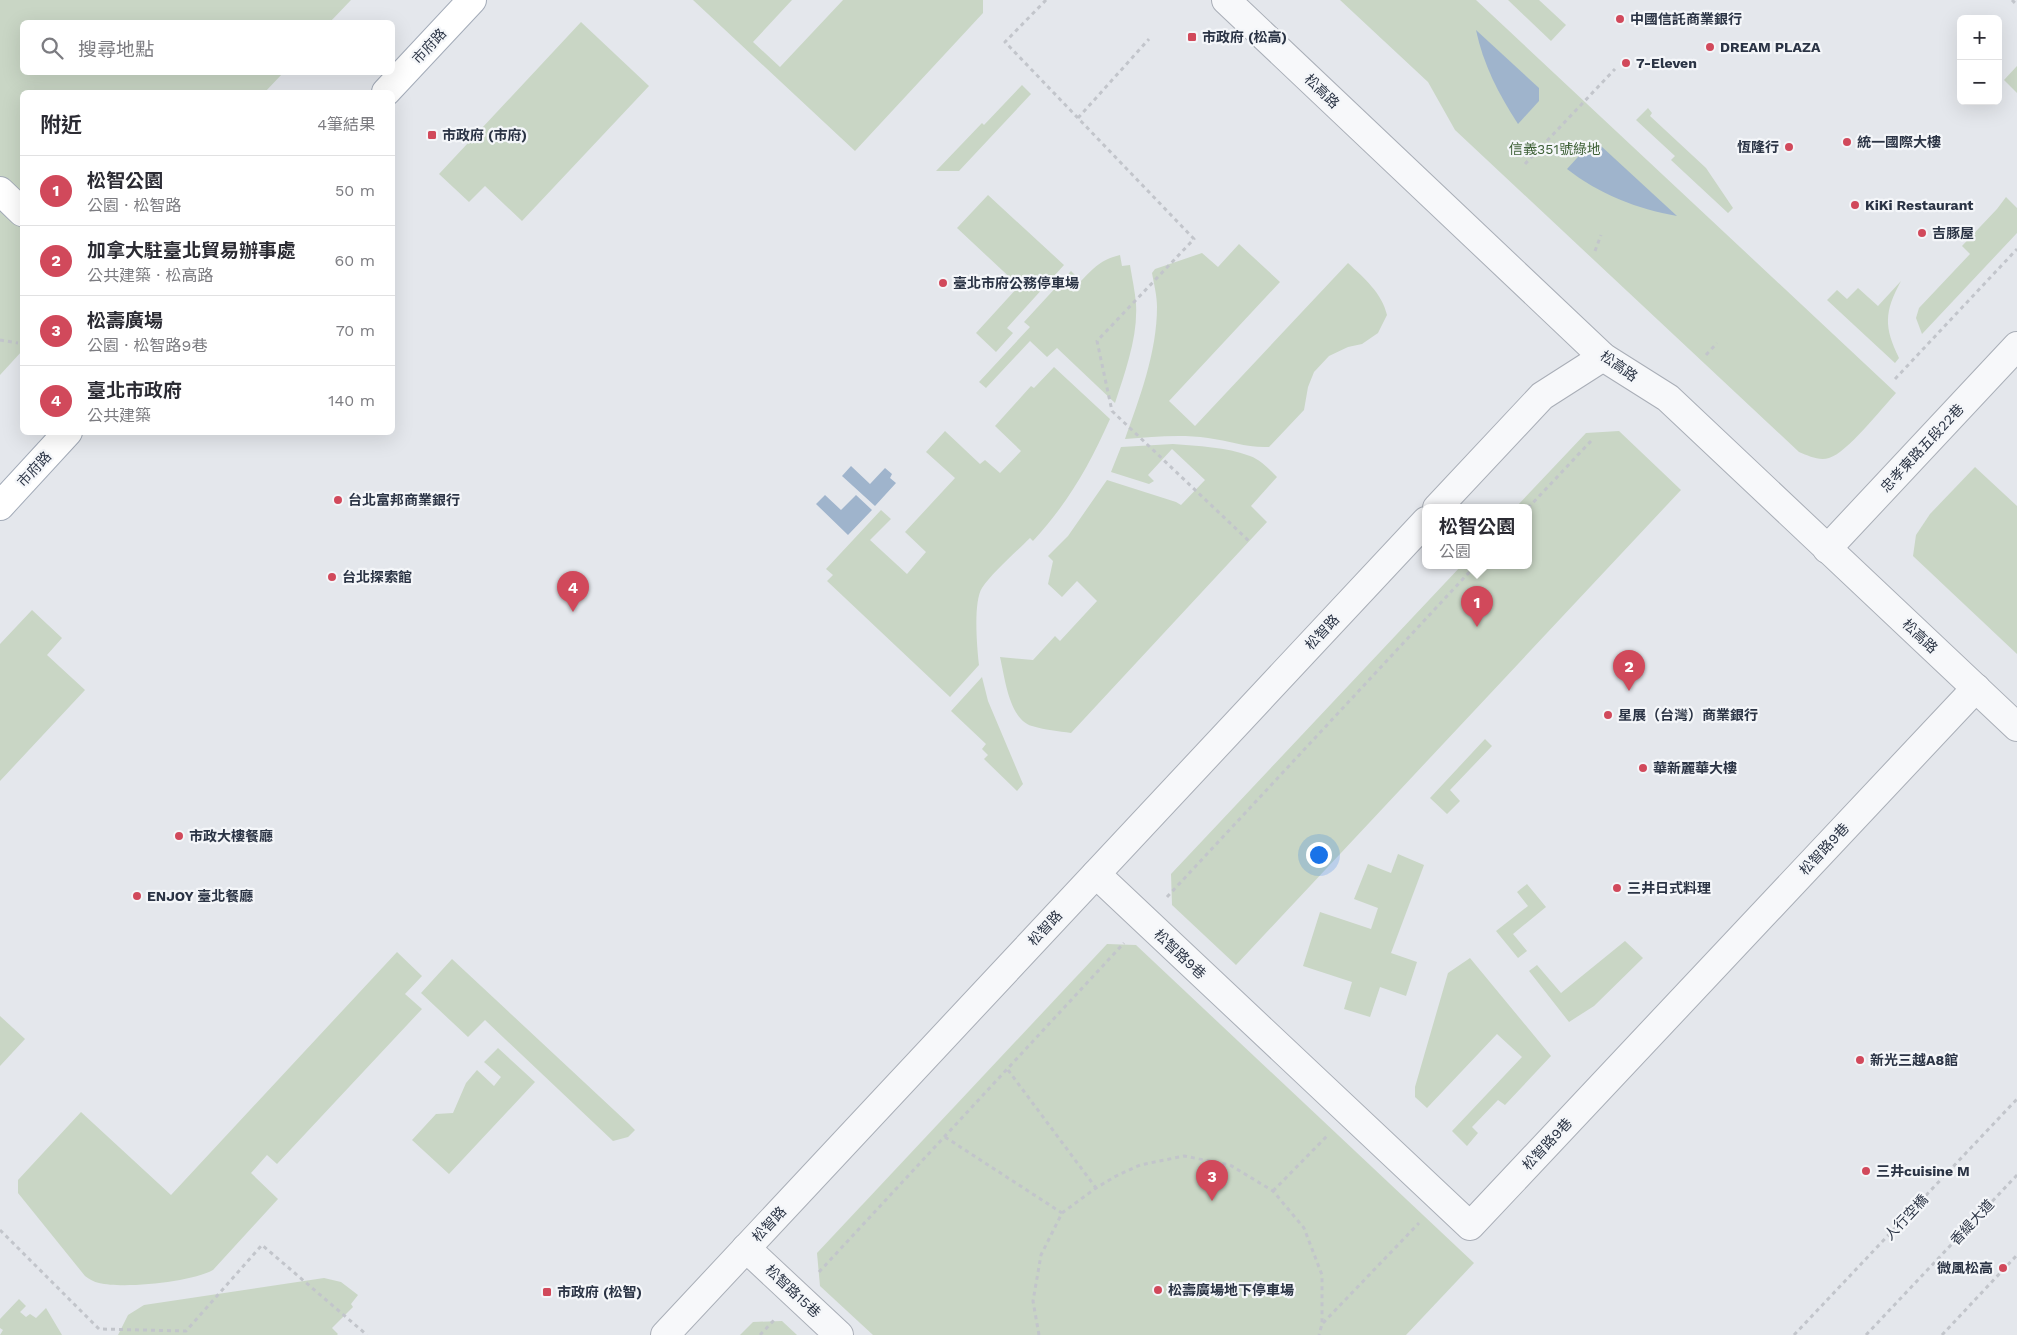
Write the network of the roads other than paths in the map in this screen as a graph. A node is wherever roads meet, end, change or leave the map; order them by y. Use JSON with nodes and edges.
{"nodes":[{"id":1,"x":472,"y":0,"type":"edge"},
{"id":2,"x":1226,"y":0,"type":"edge"},
{"id":3,"x":388,"y":90,"type":"edge"},
{"id":4,"x":0,"y":191,"type":"edge"},
{"id":5,"x":20,"y":210,"type":"edge"},
{"id":6,"x":2017,"y":346,"type":"edge"},
{"id":7,"x":1603,"y":357,"type":"junction"},
{"id":8,"x":65,"y":435,"type":"edge"},
{"id":9,"x":1441,"y":504,"type":"edge"},
{"id":10,"x":0,"y":506,"type":"edge"},
{"id":11,"x":1422,"y":525,"type":"edge"},
{"id":12,"x":1827,"y":549,"type":"junction"},
{"id":13,"x":1976,"y":688,"type":"junction"},
{"id":14,"x":2017,"y":727,"type":"edge"},
{"id":15,"x":1096,"y":874,"type":"junction"},
{"id":16,"x":746,"y":1248,"type":"junction"},
{"id":17,"x":665,"y":1335,"type":"edge"},
{"id":18,"x":839,"y":1335,"type":"edge"}],
"edges":[{"from":1,"to":3,"type":"main road","name":"市府路"},
{"from":2,"to":7,"type":"street","name":"松高路"},
{"from":4,"to":5,"type":"main road"},
{"from":6,"to":12,"type":"street","name":"忠孝東路五段22巷"},
{"from":7,"to":9,"type":"street"},
{"from":7,"to":12,"type":"street","name":"松高路"},
{"from":8,"to":10,"type":"main road","name":"市府路"},
{"from":11,"to":15,"type":"street","name":"松智路"},
{"from":12,"to":13,"type":"street","name":"松高路"},
{"from":13,"to":14,"type":"street","name":"松高路"},
{"from":13,"to":15,"type":"street","name":"松智路9巷"},
{"from":15,"to":16,"type":"street","name":"松智路"},
{"from":16,"to":17,"type":"street","name":"松智路"},
{"from":16,"to":18,"type":"street","name":"松智路15巷"}]}
